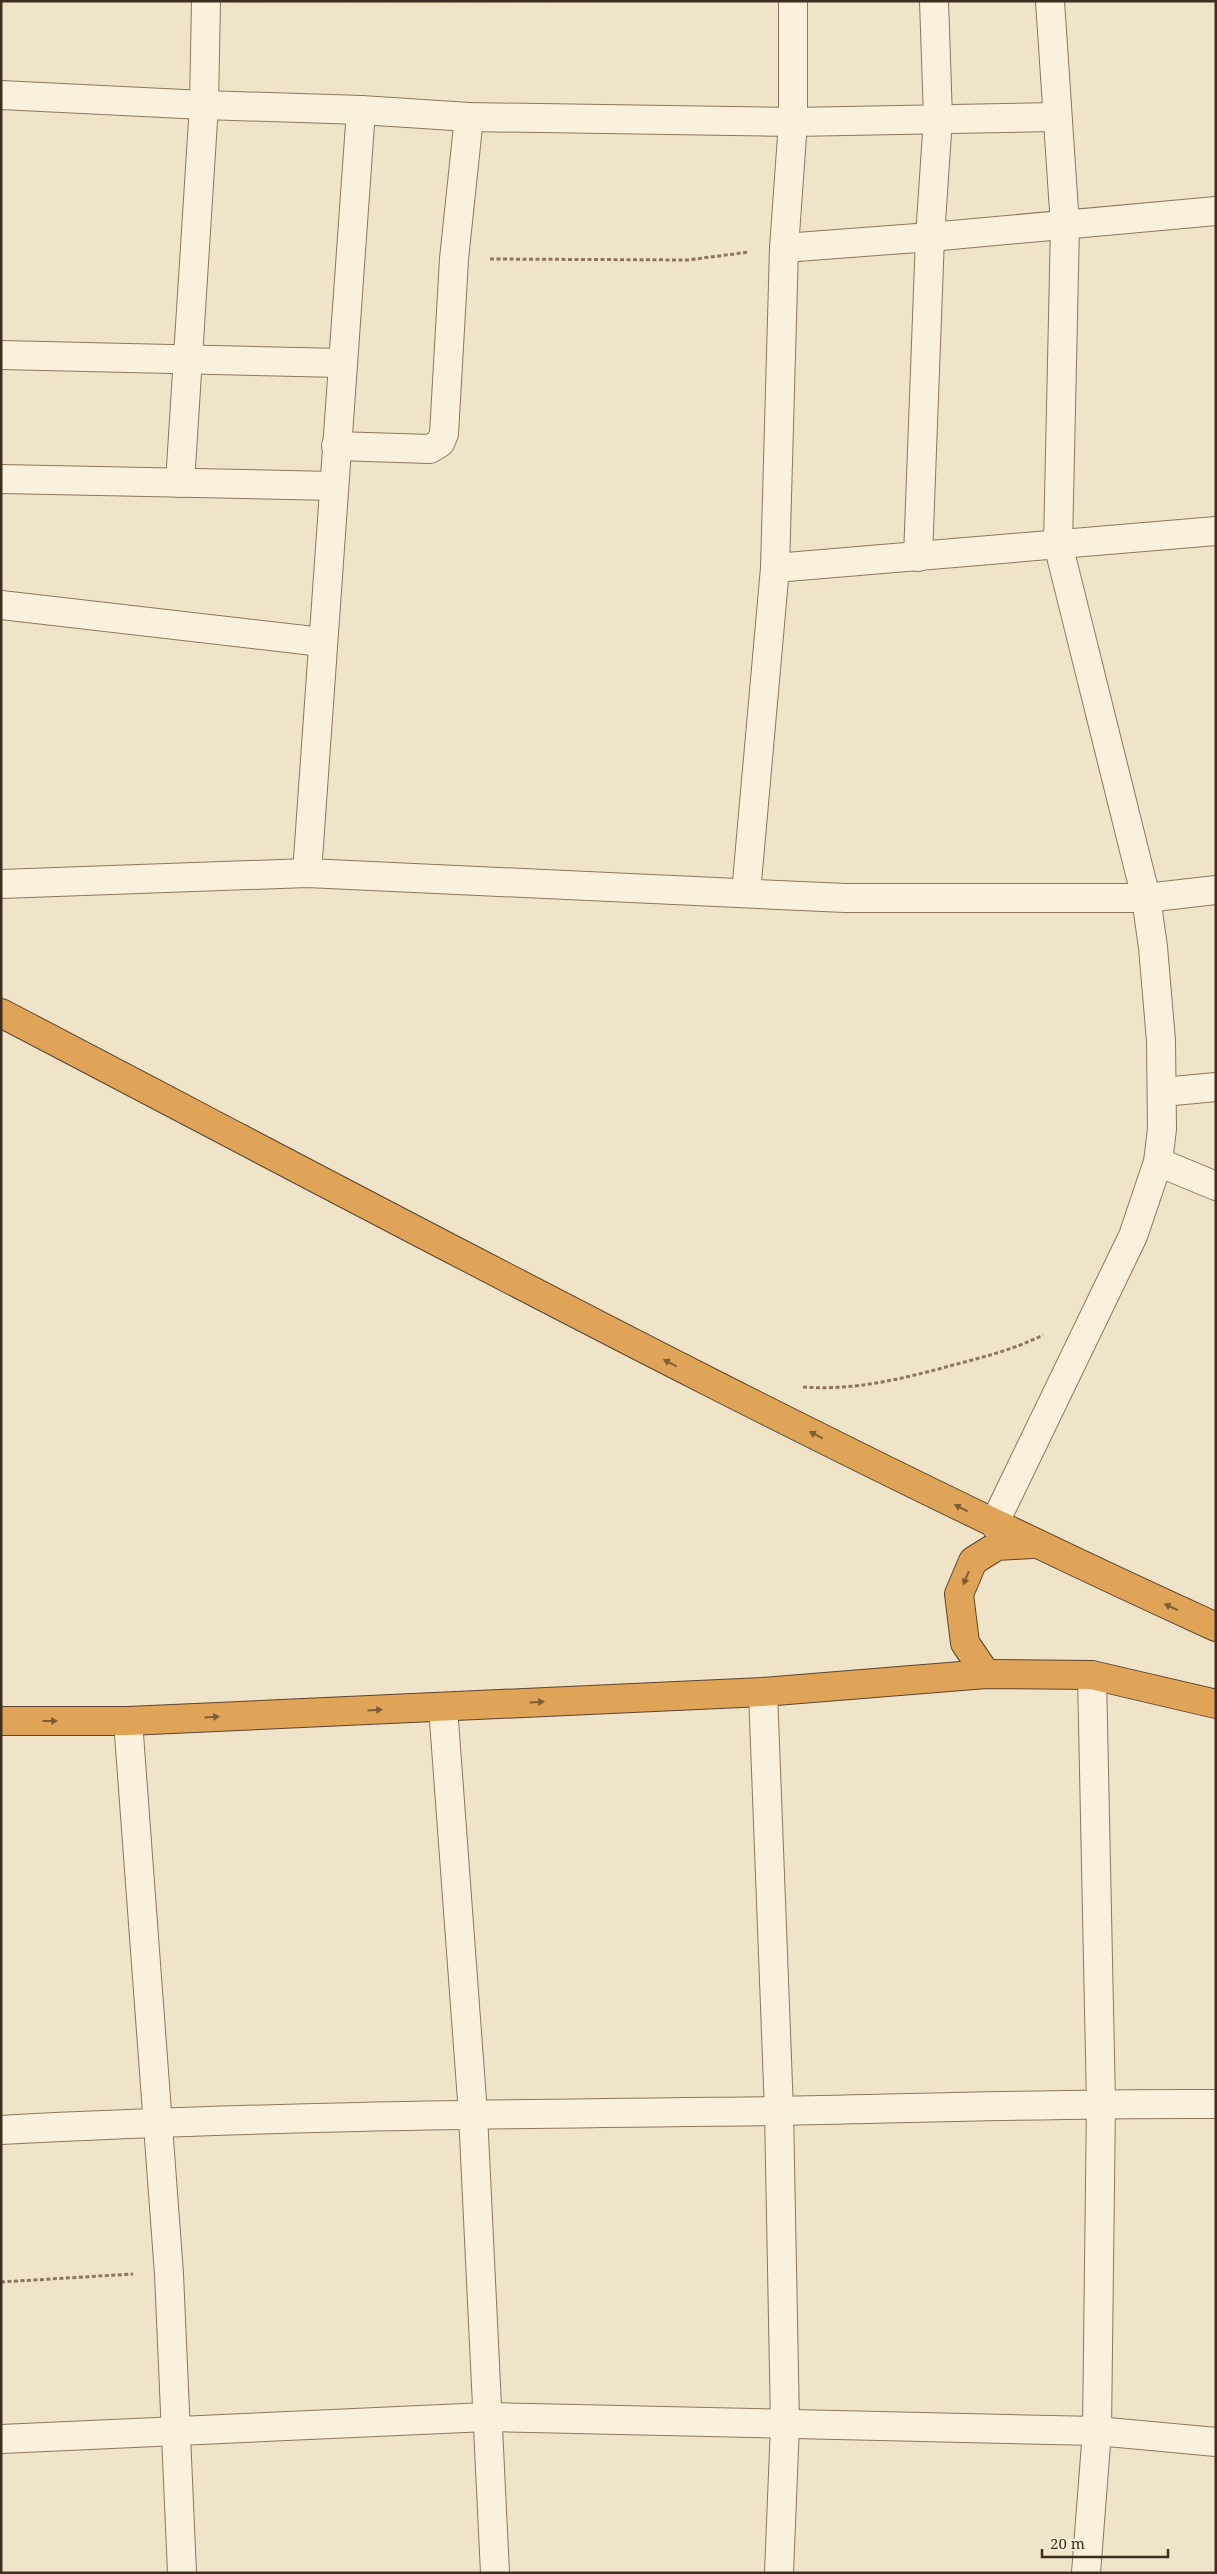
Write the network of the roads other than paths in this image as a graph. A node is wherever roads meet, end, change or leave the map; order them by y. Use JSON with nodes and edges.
{"nodes":[{"id":1,"x":206,"y":1,"type":"edge"},
{"id":2,"x":793,"y":1,"type":"edge"},
{"id":3,"x":934,"y":1,"type":"edge"},
{"id":4,"x":1050,"y":1,"type":"edge"},
{"id":5,"x":1,"y":95,"type":"edge"},
{"id":6,"x":204,"y":105,"type":"junction"},
{"id":7,"x":361,"y":110,"type":"junction"},
{"id":8,"x":469,"y":117,"type":"junction"},
{"id":9,"x":1057,"y":117,"type":"junction"},
{"id":10,"x":938,"y":118,"type":"junction"},
{"id":11,"x":793,"y":122,"type":"junction"},
{"id":12,"x":1216,"y":211,"type":"edge"},
{"id":13,"x":1065,"y":226,"type":"junction"},
{"id":14,"x":930,"y":237,"type":"junction"},
{"id":15,"x":784,"y":248,"type":"junction"},
{"id":16,"x":1,"y":355,"type":"edge"},
{"id":17,"x":186,"y":361,"type":"junction"},
{"id":18,"x":341,"y":363,"type":"junction"},
{"id":19,"x":336,"y":446,"type":"junction"},
{"id":20,"x":1,"y":479,"type":"edge"},
{"id":21,"x":180,"y":483,"type":"junction"},
{"id":22,"x":334,"y":486,"type":"junction"},
{"id":23,"x":1216,"y":530,"type":"edge"},
{"id":24,"x":1058,"y":544,"type":"junction"},
{"id":25,"x":918,"y":556,"type":"junction"},
{"id":26,"x":774,"y":568,"type":"junction"},
{"id":27,"x":1,"y":605,"type":"edge"},
{"id":28,"x":322,"y":642,"type":"junction"},
{"id":29,"x":307,"y":873,"type":"junction"},
{"id":30,"x":1,"y":884,"type":"edge"},
{"id":31,"x":1216,"y":890,"type":"edge"},
{"id":32,"x":746,"y":893,"type":"junction"},
{"id":33,"x":1146,"y":898,"type":"junction"},
{"id":34,"x":1,"y":1013,"type":"edge"},
{"id":35,"x":1216,"y":1087,"type":"edge"},
{"id":36,"x":1163,"y":1092,"type":"junction"},
{"id":37,"x":1158,"y":1162,"type":"junction"},
{"id":38,"x":1216,"y":1186,"type":"edge"},
{"id":39,"x":994,"y":1524,"type":"junction"},
{"id":40,"x":1033,"y":1544,"type":"junction"},
{"id":41,"x":1216,"y":1627,"type":"edge"},
{"id":42,"x":986,"y":1674,"type":"junction"},
{"id":43,"x":1092,"y":1675,"type":"junction"},
{"id":44,"x":763,"y":1692,"type":"junction"},
{"id":45,"x":1216,"y":1704,"type":"edge"},
{"id":46,"x":443,"y":1707,"type":"junction"},
{"id":47,"x":1,"y":1721,"type":"edge"},
{"id":48,"x":128,"y":1721,"type":"junction"},
{"id":49,"x":1101,"y":2103,"type":"junction"},
{"id":50,"x":1216,"y":2104,"type":"edge"},
{"id":51,"x":779,"y":2110,"type":"junction"},
{"id":52,"x":473,"y":2114,"type":"junction"},
{"id":53,"x":158,"y":2122,"type":"junction"},
{"id":54,"x":1,"y":2130,"type":"edge"},
{"id":55,"x":487,"y":2417,"type":"junction"},
{"id":56,"x":784,"y":2424,"type":"junction"},
{"id":57,"x":1096,"y":2431,"type":"junction"},
{"id":58,"x":176,"y":2432,"type":"junction"},
{"id":59,"x":1,"y":2439,"type":"edge"},
{"id":60,"x":1216,"y":2442,"type":"edge"},
{"id":61,"x":182,"y":2573,"type":"edge"},
{"id":62,"x":496,"y":2573,"type":"edge"},
{"id":63,"x":778,"y":2573,"type":"edge"},
{"id":64,"x":1086,"y":2573,"type":"edge"}],
"edges":[{"from":1,"to":6,"type":"street"},
{"from":2,"to":11,"type":"street"},
{"from":3,"to":10,"type":"street"},
{"from":4,"to":9,"type":"street"},
{"from":5,"to":6,"type":"street"},
{"from":6,"to":7,"type":"street"},
{"from":6,"to":17,"type":"street"},
{"from":7,"to":8,"type":"street"},
{"from":7,"to":18,"type":"street"},
{"from":8,"to":11,"type":"street"},
{"from":8,"to":19,"type":"street"},
{"from":9,"to":10,"type":"street"},
{"from":9,"to":13,"type":"street"},
{"from":10,"to":11,"type":"street"},
{"from":10,"to":14,"type":"street"},
{"from":11,"to":15,"type":"street"},
{"from":12,"to":13,"type":"street"},
{"from":13,"to":14,"type":"street"},
{"from":13,"to":24,"type":"street"},
{"from":14,"to":15,"type":"street"},
{"from":14,"to":25,"type":"street"},
{"from":15,"to":26,"type":"street"},
{"from":16,"to":17,"type":"street"},
{"from":17,"to":18,"type":"street"},
{"from":17,"to":21,"type":"street"},
{"from":18,"to":19,"type":"street"},
{"from":19,"to":22,"type":"street"},
{"from":20,"to":21,"type":"street"},
{"from":21,"to":22,"type":"street"},
{"from":22,"to":28,"type":"street"},
{"from":23,"to":24,"type":"street"},
{"from":24,"to":25,"type":"street"},
{"from":24,"to":33,"type":"street"},
{"from":25,"to":26,"type":"street"},
{"from":26,"to":32,"type":"street"},
{"from":27,"to":28,"type":"street"},
{"from":28,"to":29,"type":"street"},
{"from":29,"to":30,"type":"street"},
{"from":29,"to":32,"type":"street"},
{"from":31,"to":33,"type":"street"},
{"from":32,"to":33,"type":"street"},
{"from":33,"to":36,"type":"street"},
{"from":39,"to":34,"type":"highway","one_way":true},
{"from":35,"to":36,"type":"street"},
{"from":36,"to":37,"type":"street"},
{"from":37,"to":38,"type":"street"},
{"from":37,"to":39,"type":"street"},
{"from":39,"to":40,"type":"highway"},
{"from":41,"to":40,"type":"highway","one_way":true},
{"from":40,"to":42,"type":"highway","one_way":true},
{"from":42,"to":43,"type":"highway"},
{"from":42,"to":44,"type":"highway"},
{"from":43,"to":45,"type":"highway"},
{"from":43,"to":49,"type":"street"},
{"from":46,"to":44,"type":"highway","one_way":true},
{"from":44,"to":51,"type":"street"},
{"from":48,"to":46,"type":"highway","one_way":true},
{"from":46,"to":52,"type":"street"},
{"from":47,"to":48,"type":"highway","one_way":true},
{"from":48,"to":53,"type":"street"},
{"from":49,"to":50,"type":"street"},
{"from":49,"to":51,"type":"street"},
{"from":49,"to":57,"type":"street"},
{"from":51,"to":52,"type":"street"},
{"from":51,"to":56,"type":"street"},
{"from":52,"to":53,"type":"street"},
{"from":52,"to":55,"type":"street"},
{"from":53,"to":54,"type":"street"},
{"from":53,"to":58,"type":"street"},
{"from":55,"to":56,"type":"street"},
{"from":55,"to":58,"type":"street"},
{"from":55,"to":62,"type":"street"},
{"from":56,"to":57,"type":"street"},
{"from":56,"to":63,"type":"street"},
{"from":57,"to":60,"type":"street"},
{"from":57,"to":64,"type":"street"},
{"from":58,"to":59,"type":"street"},
{"from":58,"to":61,"type":"street"}]}
